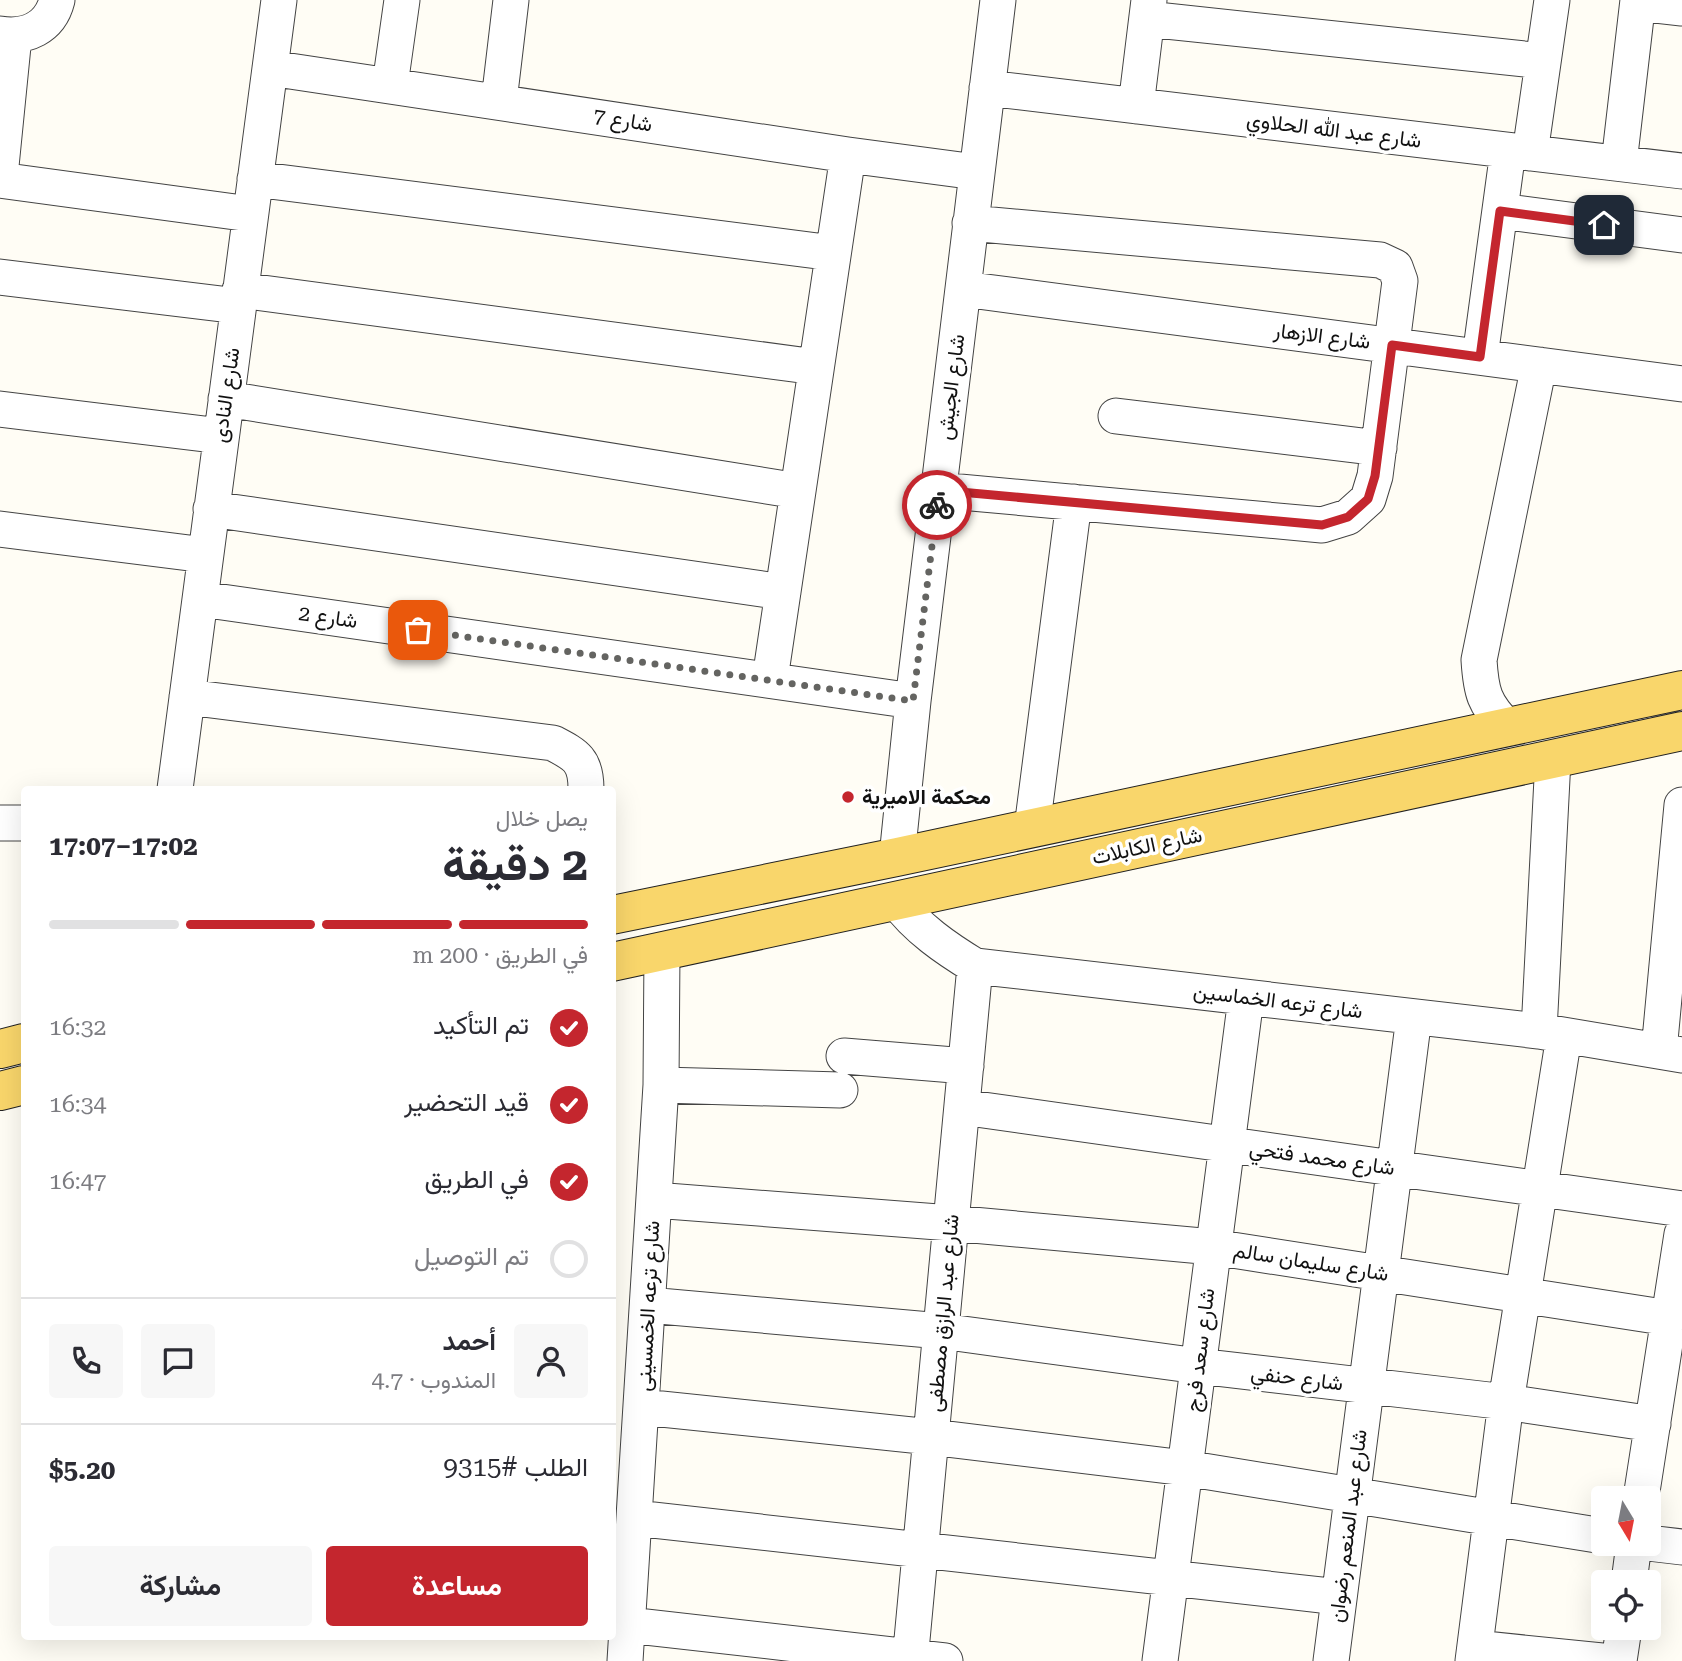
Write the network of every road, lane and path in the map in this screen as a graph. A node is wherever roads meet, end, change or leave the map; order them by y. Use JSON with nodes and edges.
{"nodes":[{"id":1,"x":57,"y":0,"type":"edge"},
{"id":2,"x":279,"y":0,"type":"edge"},
{"id":3,"x":402,"y":0,"type":"edge"},
{"id":4,"x":511,"y":0,"type":"edge"},
{"id":5,"x":998,"y":0,"type":"edge"},
{"id":6,"x":1552,"y":0,"type":"edge"},
{"id":7,"x":1638,"y":1,"type":"edge"},
{"id":8,"x":1682,"y":8,"type":"edge"},
{"id":9,"x":1148,"y":10,"type":"edge"},
{"id":10,"x":7,"y":35,"type":"edge"},
{"id":11,"x":1543,"y":61,"type":"junction"},
{"id":12,"x":270,"y":68,"type":"junction"},
{"id":13,"x":390,"y":85,"type":"junction"},
{"id":14,"x":987,"y":88,"type":"junction"},
{"id":15,"x":499,"y":101,"type":"junction"},
{"id":16,"x":1136,"y":106,"type":"junction"},
{"id":17,"x":1519,"y":152,"type":"junction"},
{"id":18,"x":848,"y":155,"type":"junction"},
{"id":19,"x":1619,"y":163,"type":"junction"},
{"id":20,"x":1682,"y":171,"type":"edge"},
{"id":21,"x":976,"y":172,"type":"junction"},
{"id":22,"x":0,"y":178,"type":"edge"},
{"id":23,"x":255,"y":179,"type":"junction"},
{"id":24,"x":1500,"y":211,"type":"junction"},
{"id":25,"x":250,"y":214,"type":"junction"},
{"id":26,"x":970,"y":223,"type":"junction"},
{"id":27,"x":1682,"y":235,"type":"edge"},
{"id":28,"x":833,"y":253,"type":"junction"},
{"id":29,"x":0,"y":277,"type":"edge"},
{"id":30,"x":962,"y":289,"type":"junction"},
{"id":31,"x":239,"y":298,"type":"junction"},
{"id":32,"x":1392,"y":345,"type":"junction"},
{"id":33,"x":1480,"y":357,"type":"junction"},
{"id":34,"x":1539,"y":365,"type":"junction"},
{"id":35,"x":816,"y":367,"type":"junction"},
{"id":36,"x":1682,"y":384,"type":"edge"},
{"id":37,"x":226,"y":399,"type":"junction"},
{"id":38,"x":0,"y":409,"type":"edge"},
{"id":39,"x":1115,"y":416,"type":"dead end"},
{"id":40,"x":220,"y":436,"type":"junction"},
{"id":41,"x":1379,"y":448,"type":"junction"},
{"id":42,"x":938,"y":490,"type":"junction"},
{"id":43,"x":798,"y":491,"type":"junction"},
{"id":44,"x":1074,"y":502,"type":"junction"},
{"id":45,"x":211,"y":509,"type":"junction"},
{"id":46,"x":0,"y":529,"type":"edge"},
{"id":47,"x":205,"y":555,"type":"junction"},
{"id":48,"x":783,"y":592,"type":"junction"},
{"id":49,"x":201,"y":599,"type":"junction"},
{"id":50,"x":770,"y":679,"type":"junction"},
{"id":51,"x":1682,"y":690,"type":"edge"},
{"id":52,"x":187,"y":697,"type":"junction"},
{"id":53,"x":913,"y":701,"type":"junction"},
{"id":54,"x":1507,"y":727,"type":"junction"},
{"id":55,"x":1682,"y":731,"type":"edge"},
{"id":56,"x":1553,"y":759,"type":"junction"},
{"id":57,"x":174,"y":786,"type":"edge"},
{"id":58,"x":586,"y":786,"type":"edge"},
{"id":59,"x":1682,"y":805,"type":"edge"},
{"id":60,"x":0,"y":823,"type":"edge"},
{"id":61,"x":21,"y":823,"type":"edge"},
{"id":62,"x":1032,"y":828,"type":"junction"},
{"id":63,"x":897,"y":858,"type":"junction"},
{"id":64,"x":897,"y":900,"type":"junction"},
{"id":65,"x":616,"y":914,"type":"edge"},
{"id":66,"x":662,"y":951,"type":"junction"},
{"id":67,"x":616,"y":961,"type":"edge"},
{"id":68,"x":975,"y":966,"type":"junction"},
{"id":69,"x":1246,"y":998,"type":"junction"},
{"id":70,"x":1414,"y":1017,"type":"junction"},
{"id":71,"x":1552,"y":1033,"type":"junction"},
{"id":72,"x":21,"y":1044,"type":"edge"},
{"id":73,"x":0,"y":1049,"type":"edge"},
{"id":74,"x":1671,"y":1053,"type":"edge"},
{"id":75,"x":844,"y":1056,"type":"dead end"},
{"id":76,"x":966,"y":1066,"type":"junction"},
{"id":77,"x":661,"y":1085,"type":"junction"},
{"id":78,"x":21,"y":1087,"type":"edge"},
{"id":79,"x":840,"y":1090,"type":"dead end"},
{"id":80,"x":0,"y":1091,"type":"edge"},
{"id":81,"x":962,"y":1107,"type":"junction"},
{"id":82,"x":1226,"y":1145,"type":"junction"},
{"id":83,"x":1394,"y":1169,"type":"junction"},
{"id":84,"x":1539,"y":1189,"type":"junction"},
{"id":85,"x":654,"y":1200,"type":"junction"},
{"id":86,"x":1682,"y":1209,"type":"edge"},
{"id":87,"x":951,"y":1223,"type":"junction"},
{"id":88,"x":1682,"y":1234,"type":"edge"},
{"id":89,"x":1213,"y":1247,"type":"junction"},
{"id":90,"x":1381,"y":1274,"type":"junction"},
{"id":91,"x":1522,"y":1296,"type":"junction"},
{"id":92,"x":648,"y":1305,"type":"junction"},
{"id":93,"x":1669,"y":1318,"type":"junction"},
{"id":94,"x":941,"y":1331,"type":"junction"},
{"id":95,"x":1198,"y":1366,"type":"junction"},
{"id":96,"x":1366,"y":1386,"type":"junction"},
{"id":97,"x":1506,"y":1402,"type":"junction"},
{"id":98,"x":642,"y":1406,"type":"junction"},
{"id":99,"x":1653,"y":1424,"type":"junction"},
{"id":100,"x":931,"y":1437,"type":"junction"},
{"id":101,"x":1185,"y":1468,"type":"junction"},
{"id":102,"x":1643,"y":1486,"type":"edge"},
{"id":103,"x":1352,"y":1496,"type":"junction"},
{"id":104,"x":635,"y":1518,"type":"junction"},
{"id":105,"x":1491,"y":1518,"type":"junction"},
{"id":106,"x":1591,"y":1534,"type":"edge"},
{"id":107,"x":1661,"y":1545,"type":"edge"},
{"id":108,"x":1682,"y":1547,"type":"edge"},
{"id":109,"x":920,"y":1550,"type":"junction"},
{"id":110,"x":1171,"y":1578,"type":"junction"},
{"id":111,"x":1339,"y":1597,"type":"junction"},
{"id":112,"x":628,"y":1625,"type":"junction"},
{"id":113,"x":1622,"y":1640,"type":"edge"},
{"id":114,"x":777,"y":1652,"type":"edge"},
{"id":115,"x":1474,"y":1654,"type":"edge"},
{"id":116,"x":910,"y":1659,"type":"edge"},
{"id":117,"x":625,"y":1661,"type":"edge"},
{"id":118,"x":945,"y":1661,"type":"edge"},
{"id":119,"x":1160,"y":1661,"type":"edge"},
{"id":120,"x":1331,"y":1661,"type":"edge"},
{"id":121,"x":1602,"y":1661,"type":"edge"},
{"id":122,"x":1619,"y":1661,"type":"edge"}],
"edges":[{"from":1,"to":10,"type":"street"},
{"from":2,"to":12,"type":"street","name":"شارع النادى"},
{"from":3,"to":13,"type":"street"},
{"from":4,"to":15,"type":"street"},
{"from":5,"to":14,"type":"street","name":"شارع الجيش"},
{"from":6,"to":11,"type":"street"},
{"from":7,"to":8,"type":"street"},
{"from":7,"to":19,"type":"street"},
{"from":9,"to":11,"type":"street"},
{"from":9,"to":16,"type":"street"},
{"from":10,"to":22,"type":"street"},
{"from":11,"to":17,"type":"street"},
{"from":12,"to":13,"type":"street","name":"شارع 7"},
{"from":12,"to":23,"type":"street","name":"شارع النادى"},
{"from":13,"to":15,"type":"street","name":"شارع 7"},
{"from":14,"to":16,"type":"street","name":"شارع عبد الله الحلاوي"},
{"from":14,"to":21,"type":"street","name":"شارع الجيش"},
{"from":15,"to":18,"type":"street","name":"شارع 7"},
{"from":16,"to":17,"type":"street","name":"شارع عبد الله الحلاوي"},
{"from":17,"to":19,"type":"street","name":"شارع عبد الله الحلاوي"},
{"from":17,"to":24,"type":"street"},
{"from":18,"to":21,"type":"street","name":"شارع 7"},
{"from":18,"to":28,"type":"street"},
{"from":19,"to":20,"type":"street","name":"شارع عبد الله الحلاوي"},
{"from":21,"to":26,"type":"street","name":"شارع الجيش"},
{"from":22,"to":25,"type":"street"},
{"from":23,"to":25,"type":"street","name":"شارع النادى"},
{"from":23,"to":28,"type":"street"},
{"from":24,"to":27,"type":"street"},
{"from":24,"to":33,"type":"street"},
{"from":25,"to":31,"type":"street","name":"شارع النادى"},
{"from":26,"to":30,"type":"street","name":"شارع الجيش"},
{"from":26,"to":32,"type":"street"},
{"from":28,"to":35,"type":"street"},
{"from":29,"to":31,"type":"street"},
{"from":30,"to":32,"type":"street","name":"شارع الازهار"},
{"from":30,"to":42,"type":"street","name":"شارع الجيش"},
{"from":31,"to":35,"type":"street"},
{"from":31,"to":37,"type":"street","name":"شارع النادى"},
{"from":32,"to":33,"type":"street","name":"شارع الازهار"},
{"from":32,"to":41,"type":"street"},
{"from":33,"to":34,"type":"street","name":"شارع الازهار"},
{"from":34,"to":36,"type":"street","name":"شارع الازهار"},
{"from":34,"to":54,"type":"street"},
{"from":35,"to":43,"type":"street"},
{"from":37,"to":40,"type":"street","name":"شارع النادى"},
{"from":37,"to":43,"type":"street"},
{"from":38,"to":40,"type":"street"},
{"from":39,"to":41,"type":"street"},
{"from":40,"to":45,"type":"street","name":"شارع النادى"},
{"from":41,"to":44,"type":"street"},
{"from":42,"to":44,"type":"street"},
{"from":42,"to":53,"type":"street","name":"شارع الجيش"},
{"from":43,"to":48,"type":"street"},
{"from":44,"to":62,"type":"street"},
{"from":45,"to":47,"type":"street","name":"شارع النادى"},
{"from":45,"to":48,"type":"street"},
{"from":46,"to":47,"type":"street"},
{"from":47,"to":49,"type":"street","name":"شارع النادى"},
{"from":48,"to":50,"type":"street"},
{"from":49,"to":50,"type":"street","name":"شارع 2"},
{"from":49,"to":52,"type":"street","name":"شارع النادى"},
{"from":50,"to":53,"type":"street","name":"شارع 2"},
{"from":51,"to":54,"type":"main road","name":"شارع الكابلات"},
{"from":52,"to":57,"type":"street","name":"شارع النادى"},
{"from":52,"to":58,"type":"street"},
{"from":53,"to":63,"type":"street","name":"شارع الجيش"},
{"from":54,"to":62,"type":"main road","name":"شارع الكابلات"},
{"from":55,"to":56,"type":"main road","name":"شارع الكابلات"},
{"from":56,"to":64,"type":"main road","name":"شارع الكابلات"},
{"from":56,"to":71,"type":"street"},
{"from":59,"to":74,"type":"street"},
{"from":60,"to":61,"type":"street"},
{"from":62,"to":63,"type":"main road","name":"شارع الكابلات"},
{"from":63,"to":65,"type":"main road","name":"شارع الكابلات"},
{"from":64,"to":66,"type":"main road","name":"شارع الكابلات"},
{"from":64,"to":68,"type":"street","name":"شارع ترعه الخماسين"},
{"from":66,"to":67,"type":"main road","name":"شارع الكابلات"},
{"from":66,"to":77,"type":"street","name":"شارع ترعه الخمسينى"},
{"from":68,"to":69,"type":"street","name":"شارع ترعه الخماسين"},
{"from":68,"to":76,"type":"street","name":"شارع عبد الرازق مصطفى"},
{"from":69,"to":70,"type":"street","name":"شارع ترعه الخماسين"},
{"from":69,"to":82,"type":"street","name":"شارع سعد فرج"},
{"from":70,"to":71,"type":"street","name":"شارع ترعه الخماسين"},
{"from":70,"to":83,"type":"street","name":"شارع عبد المنعم رضوان"},
{"from":71,"to":74,"type":"street","name":"شارع ترعه الخماسين"},
{"from":71,"to":84,"type":"street"},
{"from":72,"to":73,"type":"main road"},
{"from":75,"to":76,"type":"street"},
{"from":76,"to":81,"type":"street","name":"شارع عبد الرازق مصطفى"},
{"from":77,"to":79,"type":"street"},
{"from":77,"to":85,"type":"street","name":"شارع ترعه الخمسينى"},
{"from":78,"to":80,"type":"main road"},
{"from":81,"to":82,"type":"street","name":"شارع محمد فتحي"},
{"from":81,"to":87,"type":"street","name":"شارع عبد الرازق مصطفى"},
{"from":82,"to":83,"type":"street","name":"شارع محمد فتحي"},
{"from":82,"to":89,"type":"street","name":"شارع سعد فرج"},
{"from":83,"to":84,"type":"street","name":"شارع محمد فتحي"},
{"from":83,"to":90,"type":"street","name":"شارع عبد المنعم رضوان"},
{"from":84,"to":86,"type":"street","name":"شارع محمد فتحي"},
{"from":84,"to":91,"type":"street"},
{"from":85,"to":87,"type":"street","name":"شارع سليمان سالم"},
{"from":85,"to":92,"type":"street","name":"شارع ترعه الخمسينى"},
{"from":87,"to":89,"type":"street","name":"شارع سليمان سالم"},
{"from":87,"to":94,"type":"street","name":"شارع عبد الرازق مصطفى"},
{"from":88,"to":93,"type":"street"},
{"from":89,"to":90,"type":"street","name":"شارع سليمان سالم"},
{"from":89,"to":95,"type":"street","name":"شارع سعد فرج"},
{"from":90,"to":91,"type":"street","name":"شارع سليمان سالم"},
{"from":90,"to":96,"type":"street","name":"شارع عبد المنعم رضوان"},
{"from":91,"to":93,"type":"street","name":"شارع سليمان سالم"},
{"from":91,"to":97,"type":"street"},
{"from":92,"to":94,"type":"street","name":"شارع حنفي"},
{"from":92,"to":98,"type":"street","name":"شارع ترعه الخمسينى"},
{"from":93,"to":99,"type":"street"},
{"from":94,"to":95,"type":"street","name":"شارع حنفي"},
{"from":94,"to":100,"type":"street","name":"شارع عبد الرازق مصطفى"},
{"from":95,"to":96,"type":"street","name":"شارع حنفي"},
{"from":95,"to":101,"type":"street","name":"شارع سعد فرج"},
{"from":96,"to":97,"type":"street","name":"شارع حنفي"},
{"from":96,"to":103,"type":"street","name":"شارع عبد المنعم رضوان"},
{"from":97,"to":99,"type":"street","name":"شارع حنفي"},
{"from":97,"to":105,"type":"street"},
{"from":98,"to":100,"type":"street"},
{"from":98,"to":104,"type":"street","name":"شارع ترعه الخمسينى"},
{"from":99,"to":102,"type":"street"},
{"from":100,"to":101,"type":"street"},
{"from":100,"to":109,"type":"street","name":"شارع عبد الرازق مصطفى"},
{"from":101,"to":103,"type":"street"},
{"from":101,"to":110,"type":"street","name":"شارع سعد فرج"},
{"from":103,"to":105,"type":"street"},
{"from":103,"to":111,"type":"street","name":"شارع عبد المنعم رضوان"},
{"from":104,"to":109,"type":"street"},
{"from":104,"to":112,"type":"street","name":"شارع ترعه الخمسينى"},
{"from":105,"to":106,"type":"street"},
{"from":105,"to":115,"type":"street"},
{"from":107,"to":108,"type":"street"},
{"from":109,"to":110,"type":"street"},
{"from":109,"to":116,"type":"street","name":"شارع عبد الرازق مصطفى"},
{"from":110,"to":111,"type":"street"},
{"from":110,"to":119,"type":"street","name":"شارع سعد فرج"},
{"from":111,"to":120,"type":"street","name":"شارع عبد المنعم رضوان"},
{"from":112,"to":114,"type":"street"},
{"from":112,"to":117,"type":"street","name":"شارع ترعه الخمسينى"},
{"from":113,"to":122,"type":"street"},
{"from":114,"to":116,"type":"street"},
{"from":115,"to":121,"type":"street"},
{"from":116,"to":118,"type":"street"}]}
